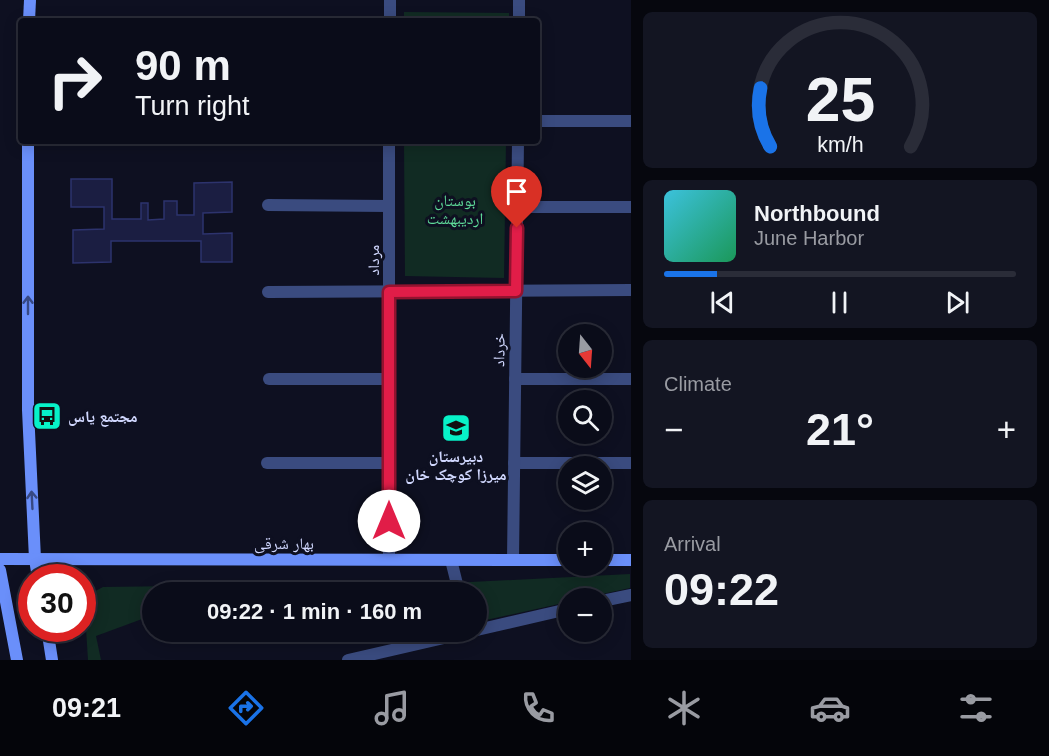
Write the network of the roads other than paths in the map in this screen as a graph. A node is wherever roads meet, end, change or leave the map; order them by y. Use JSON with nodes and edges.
{"nodes":[{"id":1,"x":30,"y":0,"type":"edge"},
{"id":2,"x":390,"y":0,"type":"edge"},
{"id":3,"x":519,"y":0,"type":"edge"},
{"id":4,"x":29,"y":18,"type":"edge"},
{"id":5,"x":390,"y":18,"type":"edge"},
{"id":6,"x":519,"y":18,"type":"edge"},
{"id":7,"x":540,"y":121,"type":"edge"},
{"id":8,"x":630,"y":121,"type":"edge"},
{"id":9,"x":28,"y":144,"type":"edge"},
{"id":10,"x":390,"y":144,"type":"edge"},
{"id":11,"x":518,"y":144,"type":"edge"},
{"id":12,"x":268,"y":205,"type":"dead end"},
{"id":13,"x":389,"y":206,"type":"junction"},
{"id":14,"x":517,"y":207,"type":"junction"},
{"id":15,"x":630,"y":207,"type":"edge"},
{"id":16,"x":630,"y":290,"type":"edge"},
{"id":17,"x":516,"y":291,"type":"junction"},
{"id":18,"x":268,"y":292,"type":"dead end"},
{"id":19,"x":389,"y":292,"type":"junction"},
{"id":20,"x":269,"y":379,"type":"dead end"},
{"id":21,"x":389,"y":379,"type":"junction"},
{"id":22,"x":515,"y":379,"type":"junction"},
{"id":23,"x":630,"y":379,"type":"edge"},
{"id":24,"x":267,"y":463,"type":"dead end"},
{"id":25,"x":389,"y":463,"type":"junction"},
{"id":26,"x":514,"y":463,"type":"junction"},
{"id":27,"x":630,"y":463,"type":"edge"},
{"id":28,"x":0,"y":559,"type":"edge"},
{"id":29,"x":35,"y":559,"type":"junction"},
{"id":30,"x":389,"y":559,"type":"junction"},
{"id":31,"x":451,"y":560,"type":"junction"},
{"id":32,"x":513,"y":560,"type":"junction"},
{"id":33,"x":558,"y":560,"type":"edge"},
{"id":34,"x":612,"y":560,"type":"edge"},
{"id":35,"x":630,"y":560,"type":"edge"},
{"id":36,"x":36,"y":564,"type":"edge"},
{"id":37,"x":0,"y":570,"type":"edge"},
{"id":38,"x":456,"y":582,"type":"edge"},
{"id":39,"x":630,"y":595,"type":"edge"},
{"id":40,"x":612,"y":599,"type":"edge"},
{"id":41,"x":558,"y":611,"type":"edge"},
{"id":42,"x":487,"y":628,"type":"edge"},
{"id":43,"x":49,"y":642,"type":"edge"},
{"id":44,"x":425,"y":642,"type":"edge"},
{"id":45,"x":17,"y":660,"type":"edge"},
{"id":46,"x":52,"y":660,"type":"edge"},
{"id":47,"x":348,"y":660,"type":"edge"}],
"edges":[{"from":1,"to":4,"type":"street"},
{"from":2,"to":5,"type":"street"},
{"from":3,"to":6,"type":"street"},
{"from":7,"to":8,"type":"street"},
{"from":29,"to":9,"type":"street","one_way":true},
{"from":10,"to":13,"type":"street","name":"مرداد"},
{"from":11,"to":14,"type":"street","name":"خرداد"},
{"from":12,"to":13,"type":"street"},
{"from":13,"to":19,"type":"street","name":"مرداد"},
{"from":14,"to":15,"type":"street"},
{"from":14,"to":17,"type":"street","name":"خرداد"},
{"from":16,"to":17,"type":"street"},
{"from":17,"to":19,"type":"street"},
{"from":17,"to":22,"type":"street","name":"خرداد"},
{"from":18,"to":19,"type":"street"},
{"from":19,"to":21,"type":"street","name":"مرداد"},
{"from":20,"to":21,"type":"street"},
{"from":21,"to":25,"type":"street","name":"مرداد"},
{"from":22,"to":23,"type":"street"},
{"from":22,"to":26,"type":"street","name":"خرداد"},
{"from":24,"to":25,"type":"street"},
{"from":25,"to":30,"type":"street","name":"مرداد"},
{"from":26,"to":27,"type":"street"},
{"from":26,"to":32,"type":"street","name":"خرداد"},
{"from":28,"to":29,"type":"street","name":"بهار شرقی"},
{"from":29,"to":30,"type":"street","name":"بهار شرقی"},
{"from":29,"to":36,"type":"street"},
{"from":30,"to":31,"type":"street","name":"بهار شرقی"},
{"from":31,"to":32,"type":"street","name":"بهار شرقی"},
{"from":31,"to":38,"type":"street"},
{"from":32,"to":33,"type":"street","name":"بهار شرقی"},
{"from":34,"to":35,"type":"street"},
{"from":37,"to":45,"type":"street"},
{"from":39,"to":40,"type":"street"},
{"from":41,"to":42,"type":"street"},
{"from":43,"to":46,"type":"street"},
{"from":44,"to":47,"type":"street"}]}
